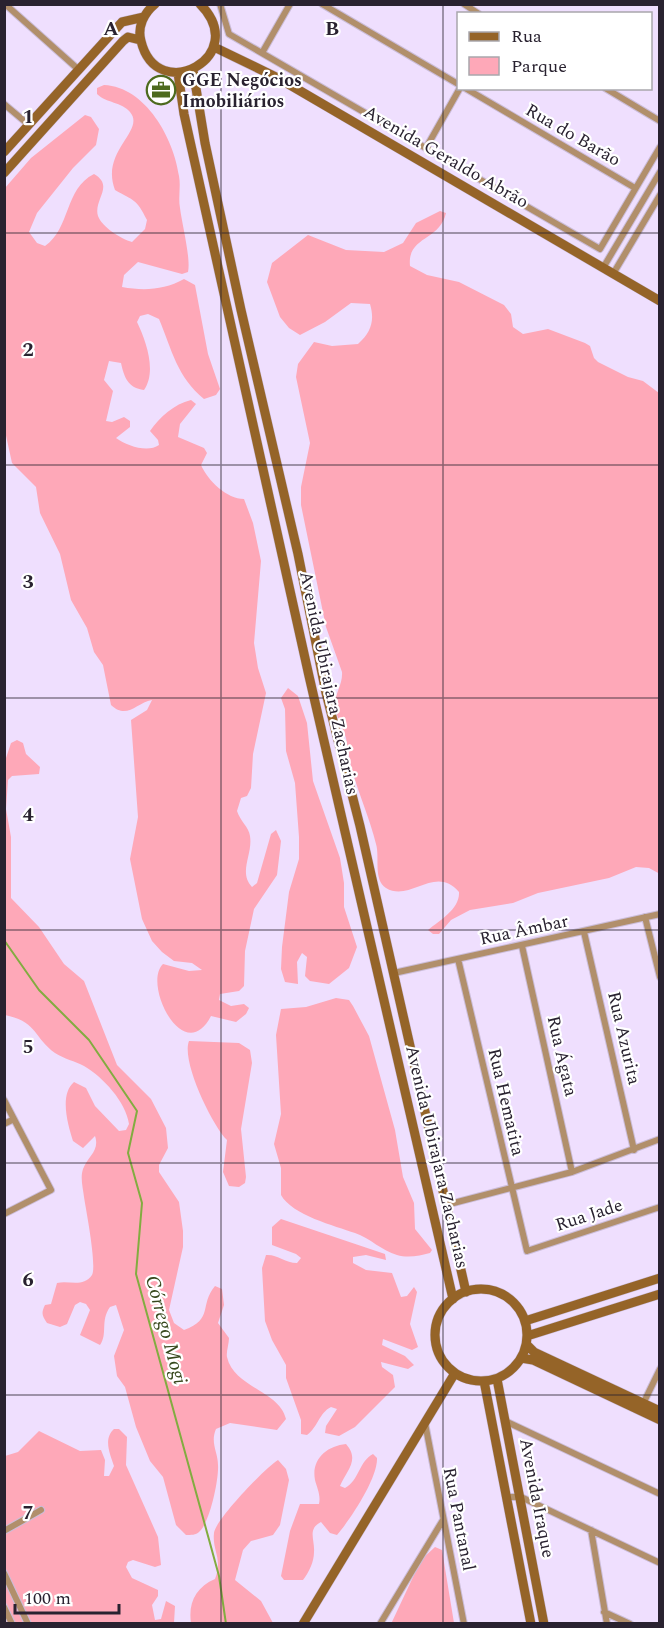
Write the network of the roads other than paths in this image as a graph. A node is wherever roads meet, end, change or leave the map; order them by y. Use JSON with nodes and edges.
{"nodes":[{"id":1,"x":5,"y":4,"type":"edge"},
{"id":2,"x":155,"y":4,"type":"edge"},
{"id":3,"x":200,"y":4,"type":"edge"},
{"id":4,"x":220,"y":4,"type":"edge"},
{"id":5,"x":290,"y":4,"type":"edge"},
{"id":6,"x":322,"y":4,"type":"edge"},
{"id":7,"x":144,"y":17,"type":"junction"},
{"id":8,"x":140,"y":40,"type":"junction"},
{"id":9,"x":214,"y":46,"type":"junction"},
{"id":10,"x":262,"y":53,"type":"junction"},
{"id":11,"x":193,"y":69,"type":"junction"},
{"id":12,"x":79,"y":70,"type":"junction"},
{"id":13,"x":178,"y":73,"type":"junction"},
{"id":14,"x":457,"y":85,"type":"edge"},
{"id":15,"x":457,"y":90,"type":"edge"},
{"id":16,"x":468,"y":90,"type":"edge"},
{"id":17,"x":608,"y":90,"type":"edge"},
{"id":18,"x":4,"y":104,"type":"edge"},
{"id":19,"x":660,"y":121,"type":"edge"},
{"id":20,"x":29,"y":125,"type":"junction"},
{"id":21,"x":660,"y":147,"type":"edge"},
{"id":22,"x":426,"y":148,"type":"junction"},
{"id":23,"x":4,"y":152,"type":"edge"},
{"id":24,"x":660,"y":172,"type":"edge"},
{"id":25,"x":4,"y":173,"type":"edge"},
{"id":26,"x":635,"y":188,"type":"junction"},
{"id":27,"x":660,"y":195,"type":"edge"},
{"id":28,"x":603,"y":268,"type":"junction"},
{"id":29,"x":613,"y":274,"type":"junction"},
{"id":30,"x":660,"y":301,"type":"edge"},
{"id":31,"x":660,"y":914,"type":"edge"},
{"id":32,"x":645,"y":917,"type":"junction"},
{"id":33,"x":584,"y":932,"type":"junction"},
{"id":34,"x":522,"y":946,"type":"junction"},
{"id":35,"x":458,"y":959,"type":"junction"},
{"id":36,"x":394,"y":973,"type":"junction"},
{"id":37,"x":660,"y":977,"type":"edge"},
{"id":38,"x":4,"y":1100,"type":"edge"},
{"id":39,"x":14,"y":1119,"type":"junction"},
{"id":40,"x":4,"y":1124,"type":"edge"},
{"id":41,"x":660,"y":1139,"type":"edge"},
{"id":42,"x":634,"y":1150,"type":"junction"},
{"id":43,"x":572,"y":1172,"type":"junction"},
{"id":44,"x":510,"y":1188,"type":"junction"},
{"id":45,"x":446,"y":1205,"type":"junction"},
{"id":46,"x":660,"y":1207,"type":"edge"},
{"id":47,"x":4,"y":1214,"type":"edge"},
{"id":48,"x":527,"y":1251,"type":"joint"},
{"id":49,"x":660,"y":1278,"type":"edge"},
{"id":50,"x":466,"y":1292,"type":"junction"},
{"id":51,"x":660,"y":1294,"type":"edge"},
{"id":52,"x":453,"y":1299,"type":"junction"},
{"id":53,"x":525,"y":1321,"type":"junction"},
{"id":54,"x":527,"y":1340,"type":"junction"},
{"id":55,"x":522,"y":1358,"type":"junction"},
{"id":56,"x":660,"y":1369,"type":"edge"},
{"id":57,"x":455,"y":1373,"type":"junction"},
{"id":58,"x":497,"y":1379,"type":"junction"},
{"id":59,"x":484,"y":1382,"type":"junction"},
{"id":60,"x":641,"y":1407,"type":"junction"},
{"id":61,"x":660,"y":1411,"type":"edge"},
{"id":62,"x":424,"y":1420,"type":"junction"},
{"id":63,"x":660,"y":1420,"type":"edge"},
{"id":64,"x":504,"y":1421,"type":"junction"},
{"id":65,"x":660,"y":1494,"type":"edge"},
{"id":66,"x":507,"y":1497,"type":"junction"},
{"id":67,"x":520,"y":1497,"type":"junction"},
{"id":68,"x":41,"y":1510,"type":"dead end"},
{"id":69,"x":443,"y":1519,"type":"junction"},
{"id":70,"x":591,"y":1530,"type":"junction"},
{"id":71,"x":4,"y":1531,"type":"edge"},
{"id":72,"x":660,"y":1563,"type":"edge"},
{"id":73,"x":4,"y":1573,"type":"edge"},
{"id":74,"x":4,"y":1607,"type":"edge"},
{"id":75,"x":604,"y":1611,"type":"junction"},
{"id":76,"x":12,"y":1623,"type":"edge"},
{"id":77,"x":28,"y":1623,"type":"edge"},
{"id":78,"x":303,"y":1623,"type":"edge"},
{"id":79,"x":380,"y":1623,"type":"edge"},
{"id":80,"x":464,"y":1623,"type":"edge"},
{"id":81,"x":531,"y":1623,"type":"edge"},
{"id":82,"x":544,"y":1623,"type":"edge"},
{"id":83,"x":607,"y":1623,"type":"edge"},
{"id":84,"x":630,"y":1623,"type":"edge"}],
"edges":[{"from":1,"to":12,"type":"street"},
{"from":2,"to":7,"type":"main road"},
{"from":3,"to":9,"type":"main road"},
{"from":4,"to":10,"type":"street"},
{"from":5,"to":10,"type":"street"},
{"from":6,"to":14,"type":"street"},
{"from":7,"to":8,"type":"main road"},
{"from":7,"to":12,"type":"main road"},
{"from":8,"to":13,"type":"main road"},
{"from":8,"to":25,"type":"main road"},
{"from":9,"to":11,"type":"main road"},
{"from":9,"to":28,"type":"main road","name":"Avenida Geraldo Abrão"},
{"from":10,"to":22,"type":"street"},
{"from":11,"to":13,"type":"main road"},
{"from":11,"to":36,"type":"main road","name":"Avenida Ubirajara Zacharias"},
{"from":12,"to":20,"type":"main road"},
{"from":13,"to":52,"type":"main road","name":"Avenida Ubirajara Zacharias"},
{"from":15,"to":22,"type":"street"},
{"from":16,"to":26,"type":"street","name":"Rua do Barão"},
{"from":17,"to":19,"type":"street"},
{"from":18,"to":20,"type":"street"},
{"from":20,"to":23,"type":"main road"},
{"from":21,"to":26,"type":"street"},
{"from":22,"to":26,"type":"street"},
{"from":24,"to":28,"type":"street"},
{"from":27,"to":29,"type":"street"},
{"from":28,"to":29,"type":"main road","name":"Avenida Geraldo Abrão"},
{"from":29,"to":30,"type":"main road","name":"Avenida Geraldo Abrão"},
{"from":31,"to":32,"type":"street","name":"Rua Âmbar"},
{"from":32,"to":33,"type":"street","name":"Rua Âmbar"},
{"from":32,"to":37,"type":"street"},
{"from":33,"to":34,"type":"street","name":"Rua Âmbar"},
{"from":33,"to":42,"type":"street","name":"Rua Azurita"},
{"from":34,"to":35,"type":"street","name":"Rua Âmbar"},
{"from":34,"to":43,"type":"street","name":"Rua Ágata"},
{"from":35,"to":36,"type":"street","name":"Rua Âmbar"},
{"from":35,"to":44,"type":"street","name":"Rua Hematita"},
{"from":36,"to":45,"type":"main road","name":"Avenida Ubirajara Zacharias"},
{"from":38,"to":39,"type":"street"},
{"from":39,"to":40,"type":"street"},
{"from":39,"to":47,"type":"street"},
{"from":41,"to":42,"type":"street"},
{"from":42,"to":43,"type":"street"},
{"from":43,"to":44,"type":"street"},
{"from":44,"to":45,"type":"street"},
{"from":44,"to":48,"type":"street","name":"Rua Hematita"},
{"from":45,"to":50,"type":"main road","name":"Avenida Ubirajara Zacharias"},
{"from":46,"to":48,"type":"street","name":"Rua Jade"},
{"from":49,"to":53,"type":"main road"},
{"from":50,"to":52,"type":"main road"},
{"from":50,"to":53,"type":"main road"},
{"from":51,"to":54,"type":"main road"},
{"from":52,"to":57,"type":"main road"},
{"from":53,"to":54,"type":"main road"},
{"from":54,"to":55,"type":"main road"},
{"from":54,"to":60,"type":"main road"},
{"from":55,"to":58,"type":"main road"},
{"from":55,"to":60,"type":"main road"},
{"from":56,"to":60,"type":"street"},
{"from":57,"to":59,"type":"main road"},
{"from":57,"to":62,"type":"main road"},
{"from":58,"to":59,"type":"main road"},
{"from":58,"to":64,"type":"main road","name":"Avenida Iraque"},
{"from":59,"to":66,"type":"main road","name":"Avenida Iraque"},
{"from":60,"to":61,"type":"main road"},
{"from":60,"to":63,"type":"main road"},
{"from":62,"to":69,"type":"street","name":"Rua Pantanal"},
{"from":62,"to":78,"type":"main road"},
{"from":64,"to":65,"type":"street"},
{"from":64,"to":67,"type":"main road","name":"Avenida Iraque"},
{"from":66,"to":67,"type":"street"},
{"from":66,"to":81,"type":"main road","name":"Avenida Iraque"},
{"from":67,"to":70,"type":"street"},
{"from":67,"to":82,"type":"main road","name":"Avenida Iraque"},
{"from":68,"to":71,"type":"street"},
{"from":69,"to":79,"type":"street"},
{"from":69,"to":80,"type":"street","name":"Rua Pantanal"},
{"from":70,"to":72,"type":"street"},
{"from":70,"to":75,"type":"street"},
{"from":73,"to":77,"type":"street"},
{"from":74,"to":76,"type":"street"},
{"from":75,"to":83,"type":"street"},
{"from":75,"to":84,"type":"street"}]}
